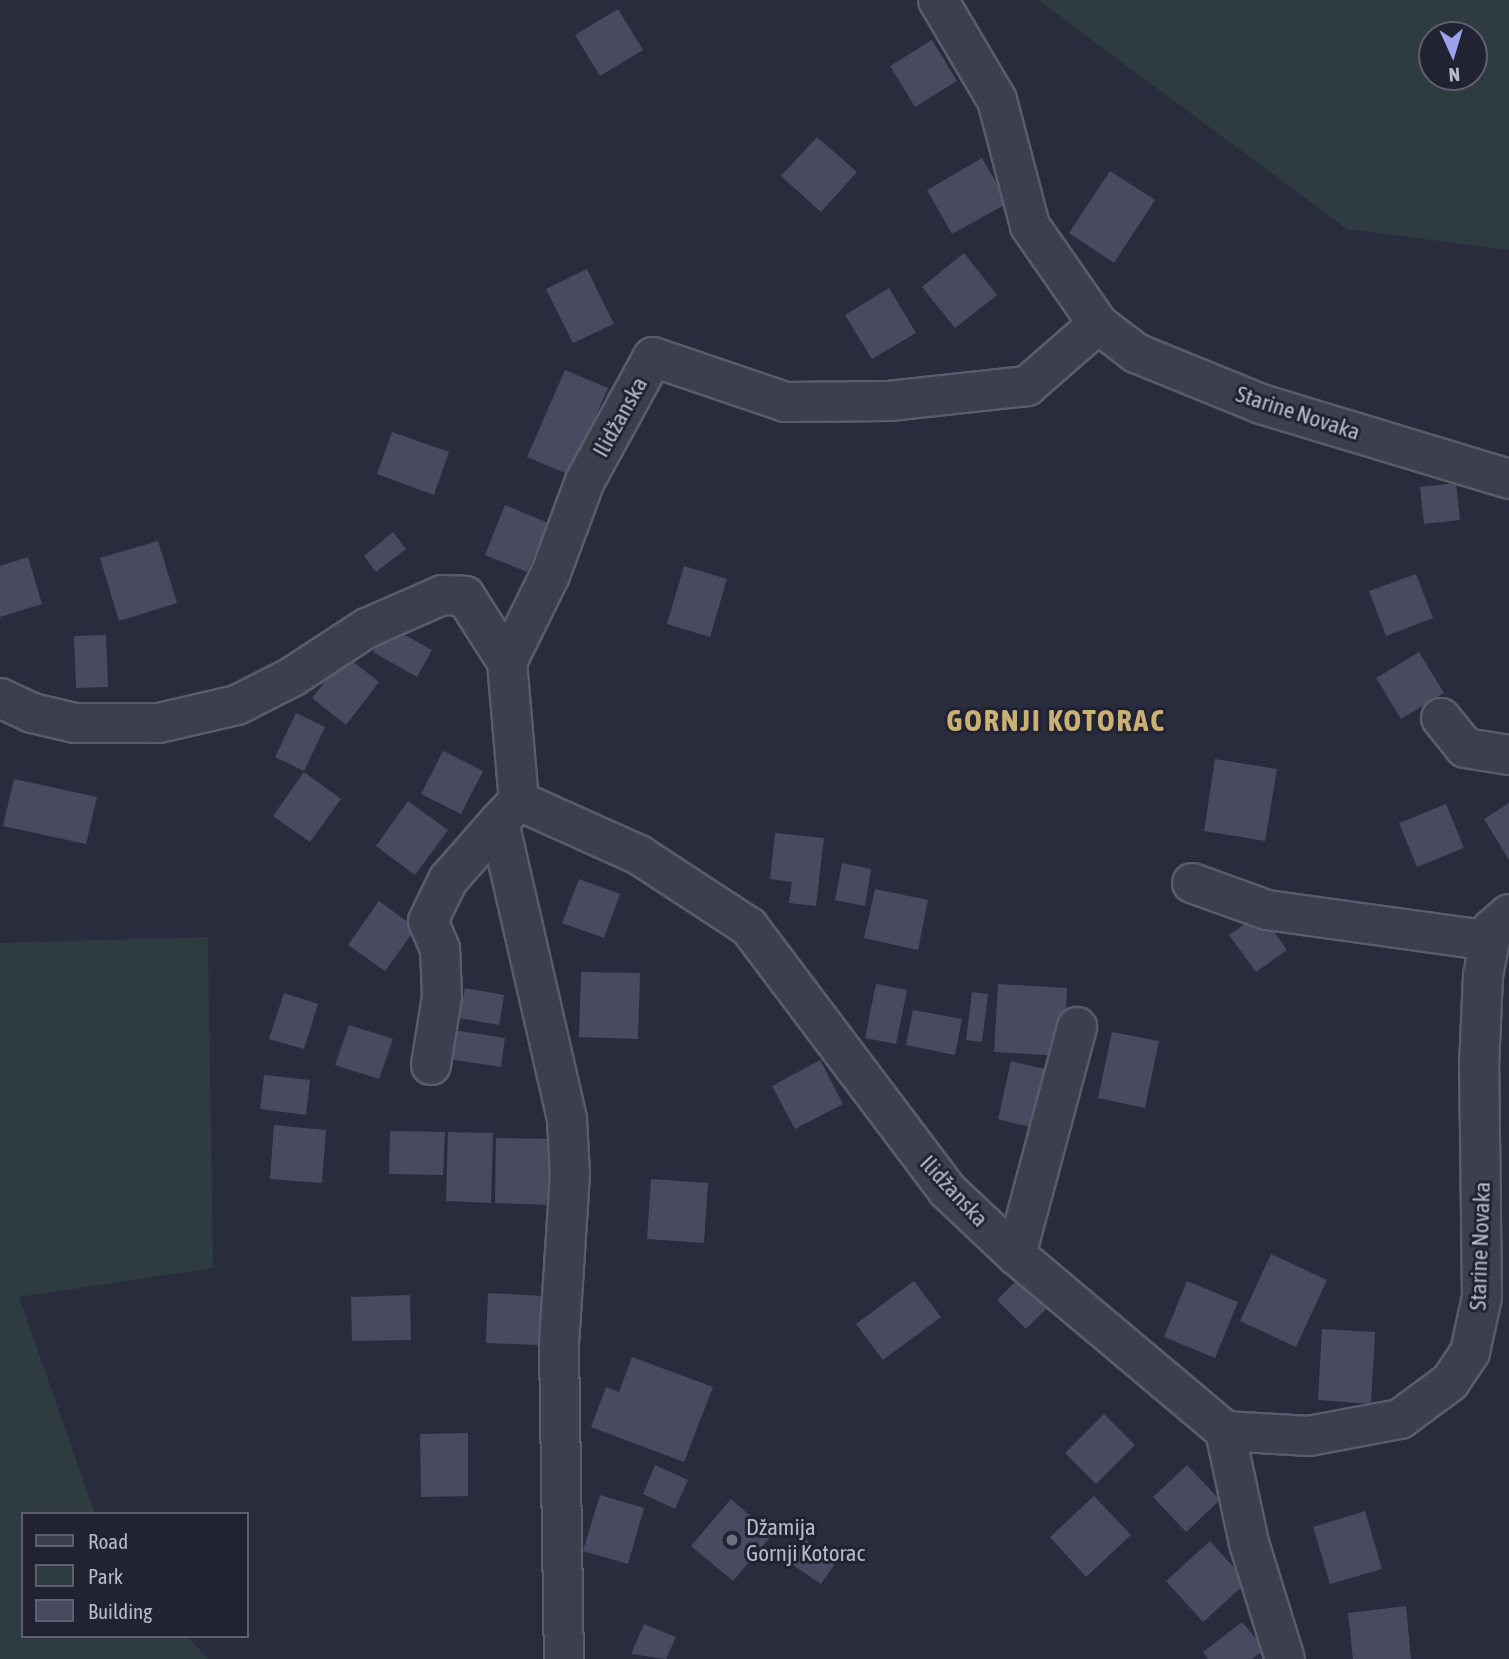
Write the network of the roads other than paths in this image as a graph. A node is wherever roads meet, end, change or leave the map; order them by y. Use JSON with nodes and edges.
{"nodes":[{"id":1,"x":938,"y":0,"type":"edge"},
{"id":2,"x":1098,"y":324,"type":"junction"},
{"id":3,"x":1509,"y":479,"type":"edge"},
{"id":4,"x":507,"y":663,"type":"junction"},
{"id":5,"x":0,"y":698,"type":"edge"},
{"id":6,"x":1441,"y":718,"type":"dead end"},
{"id":7,"x":1509,"y":755,"type":"edge"},
{"id":8,"x":509,"y":811,"type":"junction"},
{"id":9,"x":1192,"y":883,"type":"dead end"},
{"id":10,"x":1499,"y":927,"type":"edge"},
{"id":11,"x":1077,"y":1027,"type":"dead end"},
{"id":12,"x":431,"y":1065,"type":"dead end"},
{"id":13,"x":1016,"y":1255,"type":"junction"},
{"id":14,"x":1225,"y":1431,"type":"junction"},
{"id":15,"x":564,"y":1659,"type":"edge"},
{"id":16,"x":1285,"y":1659,"type":"edge"}],
"edges":[{"from":1,"to":2,"type":"street","name":"Starine Novaka"},
{"from":2,"to":3,"type":"street","name":"Starine Novaka"},
{"from":2,"to":4,"type":"street","name":"Ilidžanska"},
{"from":4,"to":5,"type":"street"},
{"from":4,"to":8,"type":"street"},
{"from":6,"to":7,"type":"street"},
{"from":8,"to":12,"type":"street"},
{"from":8,"to":13,"type":"street","name":"Ilidžanska"},
{"from":8,"to":15,"type":"street"},
{"from":9,"to":10,"type":"street"},
{"from":10,"to":14,"type":"street","name":"Starine Novaka"},
{"from":11,"to":13,"type":"street"},
{"from":13,"to":14,"type":"street","name":"Ilidžanska"},
{"from":14,"to":16,"type":"street"}]}
